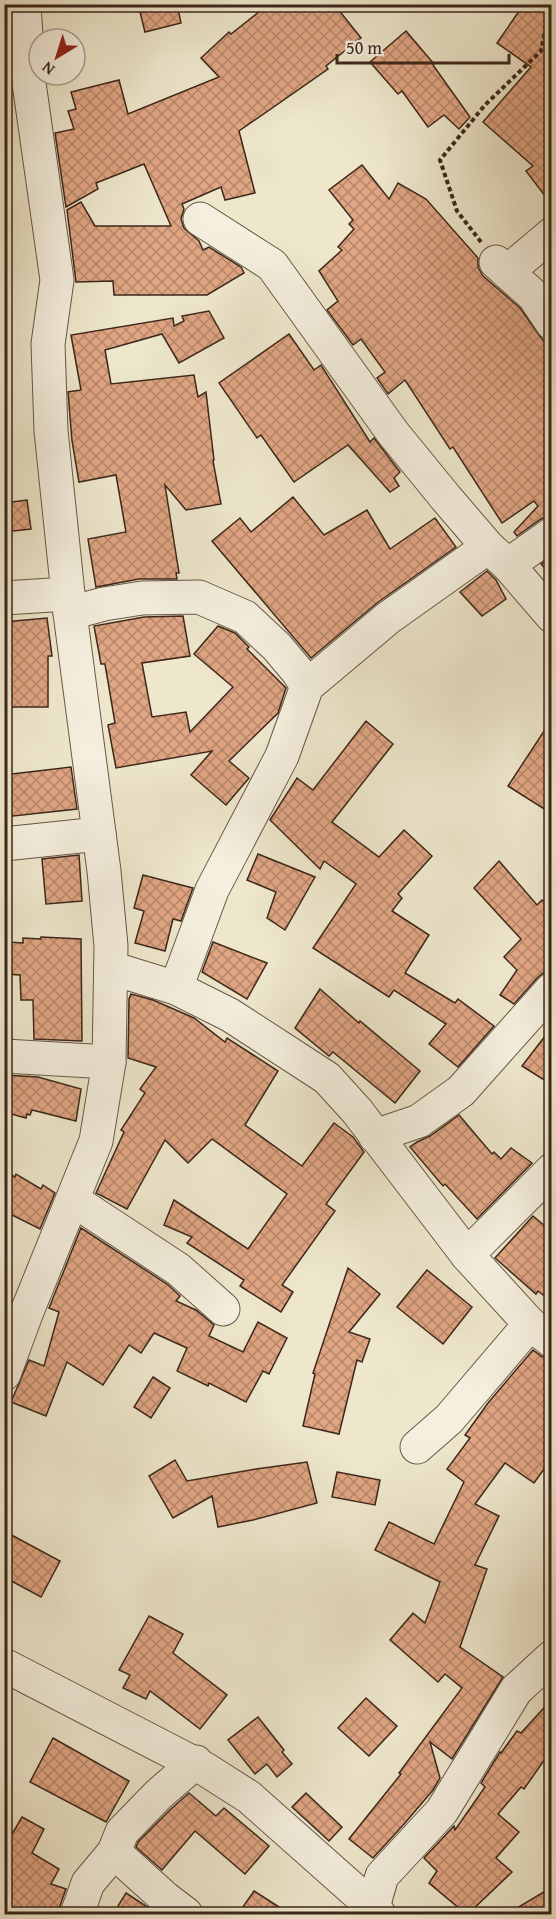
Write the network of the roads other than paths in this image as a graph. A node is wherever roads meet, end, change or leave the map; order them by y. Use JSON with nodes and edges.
{"nodes":[{"id":1,"x":24,"y":4,"type":"edge"},
{"id":2,"x":16,"y":76,"type":"edge"},
{"id":3,"x":200,"y":219,"type":"dead end"},
{"id":4,"x":552,"y":234,"type":"edge"},
{"id":5,"x":552,"y":323,"type":"edge"},
{"id":6,"x":552,"y":534,"type":"edge"},
{"id":7,"x":498,"y":556,"type":"junction"},
{"id":8,"x":4,"y":598,"type":"edge"},
{"id":9,"x":69,"y":603,"type":"junction"},
{"id":10,"x":552,"y":616,"type":"edge"},
{"id":11,"x":307,"y":686,"type":"junction"},
{"id":12,"x":99,"y":834,"type":"junction"},
{"id":13,"x":4,"y":844,"type":"edge"},
{"id":14,"x":111,"y":968,"type":"junction"},
{"id":15,"x":176,"y":988,"type":"junction"},
{"id":16,"x":552,"y":989,"type":"edge"},
{"id":17,"x":4,"y":1056,"type":"edge"},
{"id":18,"x":110,"y":1062,"type":"junction"},
{"id":19,"x":375,"y":1136,"type":"junction"},
{"id":20,"x":552,"y":1170,"type":"edge"},
{"id":21,"x":73,"y":1200,"type":"junction"},
{"id":22,"x":467,"y":1255,"type":"junction"},
{"id":23,"x":224,"y":1309,"type":"dead end"},
{"id":24,"x":541,"y":1332,"type":"edge"},
{"id":25,"x":4,"y":1374,"type":"edge"},
{"id":26,"x":417,"y":1446,"type":"dead end"},
{"id":27,"x":552,"y":1656,"type":"edge"},
{"id":28,"x":4,"y":1665,"type":"edge"},
{"id":29,"x":196,"y":1762,"type":"junction"},
{"id":30,"x":114,"y":1852,"type":"junction"},
{"id":31,"x":376,"y":1910,"type":"edge"},
{"id":32,"x":77,"y":1914,"type":"edge"},
{"id":33,"x":186,"y":1914,"type":"edge"}],
"edges":[{"from":1,"to":2,"type":"street"},
{"from":2,"to":9,"type":"street"},
{"from":3,"to":7,"type":"street"},
{"from":4,"to":5,"type":"street"},
{"from":6,"to":7,"type":"street"},
{"from":7,"to":10,"type":"street"},
{"from":7,"to":11,"type":"street"},
{"from":8,"to":9,"type":"street"},
{"from":9,"to":11,"type":"street"},
{"from":9,"to":12,"type":"street"},
{"from":11,"to":15,"type":"street"},
{"from":12,"to":13,"type":"street"},
{"from":12,"to":14,"type":"street"},
{"from":14,"to":15,"type":"street"},
{"from":14,"to":18,"type":"street"},
{"from":15,"to":19,"type":"street"},
{"from":16,"to":19,"type":"street"},
{"from":17,"to":18,"type":"street"},
{"from":18,"to":21,"type":"street"},
{"from":19,"to":22,"type":"street"},
{"from":20,"to":22,"type":"street"},
{"from":21,"to":23,"type":"street"},
{"from":21,"to":25,"type":"street"},
{"from":22,"to":24,"type":"street"},
{"from":24,"to":26,"type":"street"},
{"from":27,"to":31,"type":"street"},
{"from":28,"to":29,"type":"street"},
{"from":29,"to":30,"type":"street"},
{"from":29,"to":31,"type":"street"},
{"from":30,"to":32,"type":"street"},
{"from":30,"to":33,"type":"street"}]}
